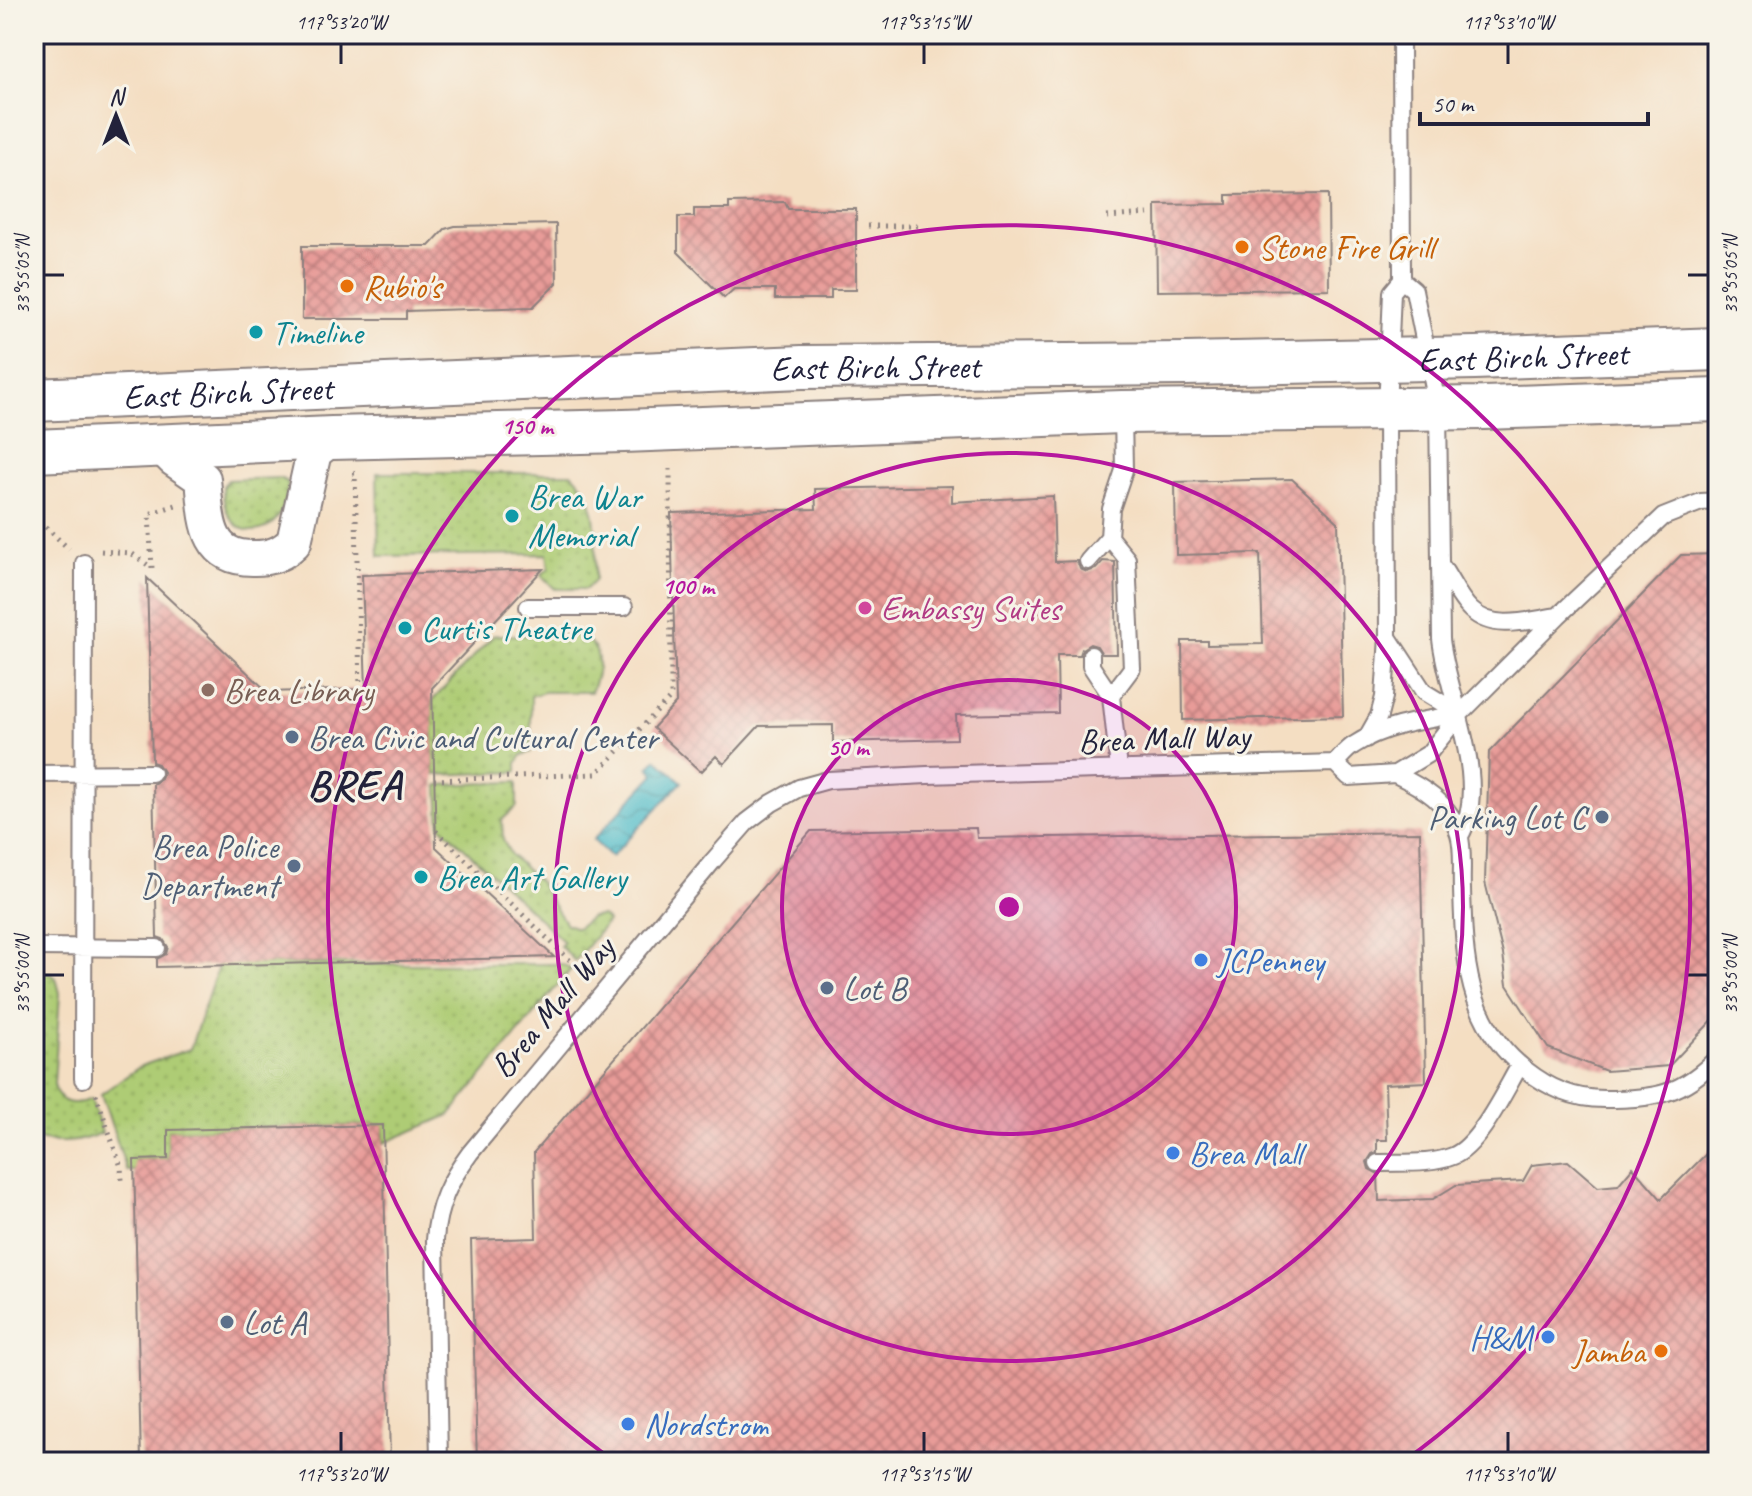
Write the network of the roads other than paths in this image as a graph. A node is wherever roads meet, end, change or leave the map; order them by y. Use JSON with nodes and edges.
{"nodes":[{"id":1,"x":1401,"y":34,"type":"edge"},
{"id":2,"x":1402,"y":280,"type":"junction"},
{"id":3,"x":1718,"y":349,"type":"edge"},
{"id":4,"x":1408,"y":359,"type":"junction"},
{"id":5,"x":34,"y":400,"type":"edge"},
{"id":6,"x":1718,"y":400,"type":"edge"},
{"id":7,"x":1438,"y":408,"type":"junction"},
{"id":8,"x":1387,"y":409,"type":"junction"},
{"id":9,"x":1122,"y":412,"type":"junction"},
{"id":10,"x":162,"y":447,"type":"junction"},
{"id":11,"x":34,"y":451,"type":"edge"},
{"id":12,"x":337,"y":455,"type":"junction"},
{"id":13,"x":1718,"y":501,"type":"edge"},
{"id":14,"x":1109,"y":537,"type":"junction"},
{"id":15,"x":1088,"y":561,"type":"dead end"},
{"id":16,"x":84,"y":563,"type":"road end"},
{"id":17,"x":1441,"y":565,"type":"junction"},
{"id":18,"x":528,"y":607,"type":"dead end"},
{"id":19,"x":624,"y":607,"type":"dead end"},
{"id":20,"x":1558,"y":616,"type":"junction"},
{"id":21,"x":1388,"y":637,"type":"junction"},
{"id":22,"x":1091,"y":655,"type":"dead end"},
{"id":23,"x":1111,"y":696,"type":"junction"},
{"id":24,"x":1460,"y":714,"type":"junction"},
{"id":25,"x":1366,"y":739,"type":"junction"},
{"id":26,"x":1335,"y":763,"type":"junction"},
{"id":27,"x":1119,"y":769,"type":"junction"},
{"id":28,"x":152,"y":773,"type":"dead end"},
{"id":29,"x":34,"y":774,"type":"edge"},
{"id":30,"x":84,"y":774,"type":"junction"},
{"id":31,"x":1395,"y":774,"type":"junction"},
{"id":32,"x":1460,"y":836,"type":"junction"},
{"id":33,"x":34,"y":947,"type":"edge"},
{"id":34,"x":84,"y":947,"type":"junction"},
{"id":35,"x":157,"y":948,"type":"dead end"},
{"id":36,"x":1718,"y":1057,"type":"edge"},
{"id":37,"x":1520,"y":1065,"type":"junction"},
{"id":38,"x":83,"y":1079,"type":"road end"},
{"id":39,"x":1378,"y":1163,"type":"dead end"},
{"id":40,"x":439,"y":1462,"type":"edge"}],
"edges":[{"from":1,"to":2,"type":"lane"},
{"from":2,"to":4,"type":"lane"},
{"from":2,"to":4,"type":"lane"},
{"from":3,"to":4,"type":"street","name":"East Birch Street"},
{"from":4,"to":5,"type":"street","name":"East Birch Street"},
{"from":4,"to":7,"type":"lane"},
{"from":4,"to":8,"type":"lane"},
{"from":6,"to":7,"type":"street","name":"East Birch Street"},
{"from":7,"to":8,"type":"street","name":"East Birch Street"},
{"from":7,"to":17,"type":"lane"},
{"from":8,"to":9,"type":"street","name":"East Birch Street"},
{"from":8,"to":21,"type":"lane"},
{"from":9,"to":12,"type":"street","name":"East Birch Street"},
{"from":9,"to":14,"type":"lane"},
{"from":10,"to":11,"type":"street","name":"East Birch Street"},
{"from":10,"to":12,"type":"street","name":"East Birch Street"},
{"from":10,"to":12,"type":"street"},
{"from":13,"to":20,"type":"lane","name":"Brea Mall Way"},
{"from":14,"to":15,"type":"lane"},
{"from":14,"to":23,"type":"lane"},
{"from":16,"to":30,"type":"lane"},
{"from":17,"to":20,"type":"lane"},
{"from":17,"to":24,"type":"lane"},
{"from":18,"to":19,"type":"lane"},
{"from":20,"to":24,"type":"lane","name":"Brea Mall Way"},
{"from":21,"to":24,"type":"lane"},
{"from":21,"to":25,"type":"lane"},
{"from":22,"to":23,"type":"lane"},
{"from":23,"to":27,"type":"lane"},
{"from":24,"to":25,"type":"lane"},
{"from":24,"to":31,"type":"lane","name":"Brea Mall Way"},
{"from":24,"to":32,"type":"lane"},
{"from":25,"to":26,"type":"lane"},
{"from":26,"to":27,"type":"lane","name":"Brea Mall Way"},
{"from":26,"to":31,"type":"lane","name":"Brea Mall Way"},
{"from":27,"to":40,"type":"lane","name":"Brea Mall Way"},
{"from":28,"to":30,"type":"lane"},
{"from":29,"to":30,"type":"lane"},
{"from":30,"to":34,"type":"lane"},
{"from":31,"to":32,"type":"lane"},
{"from":32,"to":37,"type":"lane"},
{"from":33,"to":34,"type":"lane"},
{"from":34,"to":35,"type":"lane"},
{"from":34,"to":38,"type":"lane"},
{"from":36,"to":37,"type":"lane"},
{"from":37,"to":39,"type":"lane"}]}
